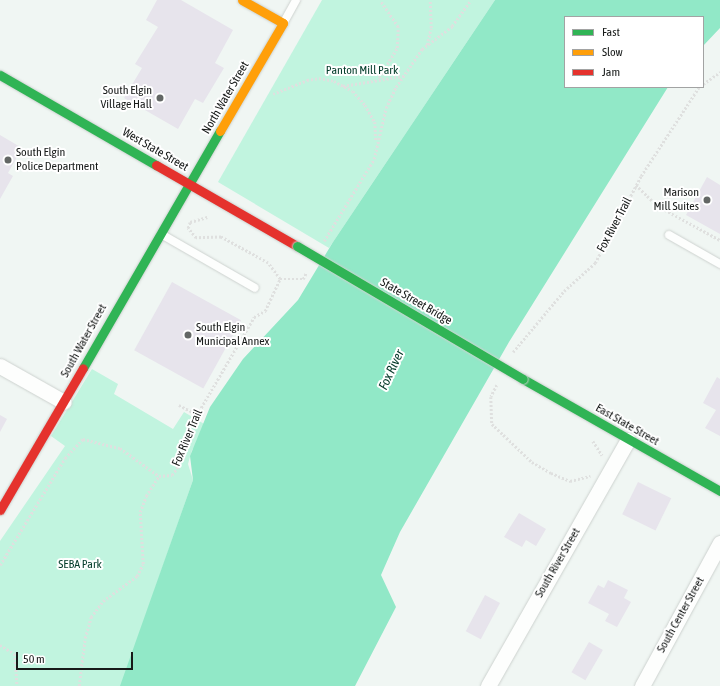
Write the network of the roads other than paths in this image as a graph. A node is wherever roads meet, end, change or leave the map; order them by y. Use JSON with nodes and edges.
{"nodes":[{"id":1,"x":242,"y":0,"type":"edge"},
{"id":2,"x":296,"y":0,"type":"edge"},
{"id":3,"x":283,"y":23,"type":"junction"},
{"id":4,"x":0,"y":75,"type":"edge"},
{"id":5,"x":189,"y":184,"type":"junction"},
{"id":6,"x":161,"y":233,"type":"junction"},
{"id":7,"x":669,"y":235,"type":"dead end"},
{"id":8,"x":297,"y":246,"type":"joint"},
{"id":9,"x":720,"y":264,"type":"edge"},
{"id":10,"x":255,"y":288,"type":"dead end"},
{"id":11,"x":0,"y":366,"type":"edge"},
{"id":12,"x":523,"y":379,"type":"joint"},
{"id":13,"x":64,"y":402,"type":"junction"},
{"id":14,"x":628,"y":440,"type":"junction"},
{"id":15,"x":720,"y":491,"type":"edge"},
{"id":16,"x":0,"y":510,"type":"edge"},
{"id":17,"x":720,"y":544,"type":"edge"},
{"id":18,"x":488,"y":686,"type":"edge"},
{"id":19,"x":642,"y":686,"type":"edge"}],
"edges":[{"from":1,"to":3,"type":"main road"},
{"from":2,"to":3,"type":"lane"},
{"from":3,"to":5,"type":"main road","name":"North Water Street"},
{"from":4,"to":5,"type":"main road","name":"West State Street"},
{"from":5,"to":6,"type":"main road","name":"South Water Street"},
{"from":5,"to":8,"type":"main road","name":"West State Street"},
{"from":6,"to":10,"type":"lane"},
{"from":6,"to":13,"type":"main road","name":"South Water Street"},
{"from":7,"to":9,"type":"lane"},
{"from":8,"to":12,"type":"main road","name":"State Street Bridge","bridge":true},
{"from":11,"to":13,"type":"street"},
{"from":12,"to":14,"type":"main road","name":"East State Street"},
{"from":13,"to":16,"type":"main road","name":"South Water Street"},
{"from":14,"to":15,"type":"main road","name":"East State Street"},
{"from":14,"to":18,"type":"street","name":"South River Street"},
{"from":17,"to":19,"type":"street","name":"South Center Street"}]}
